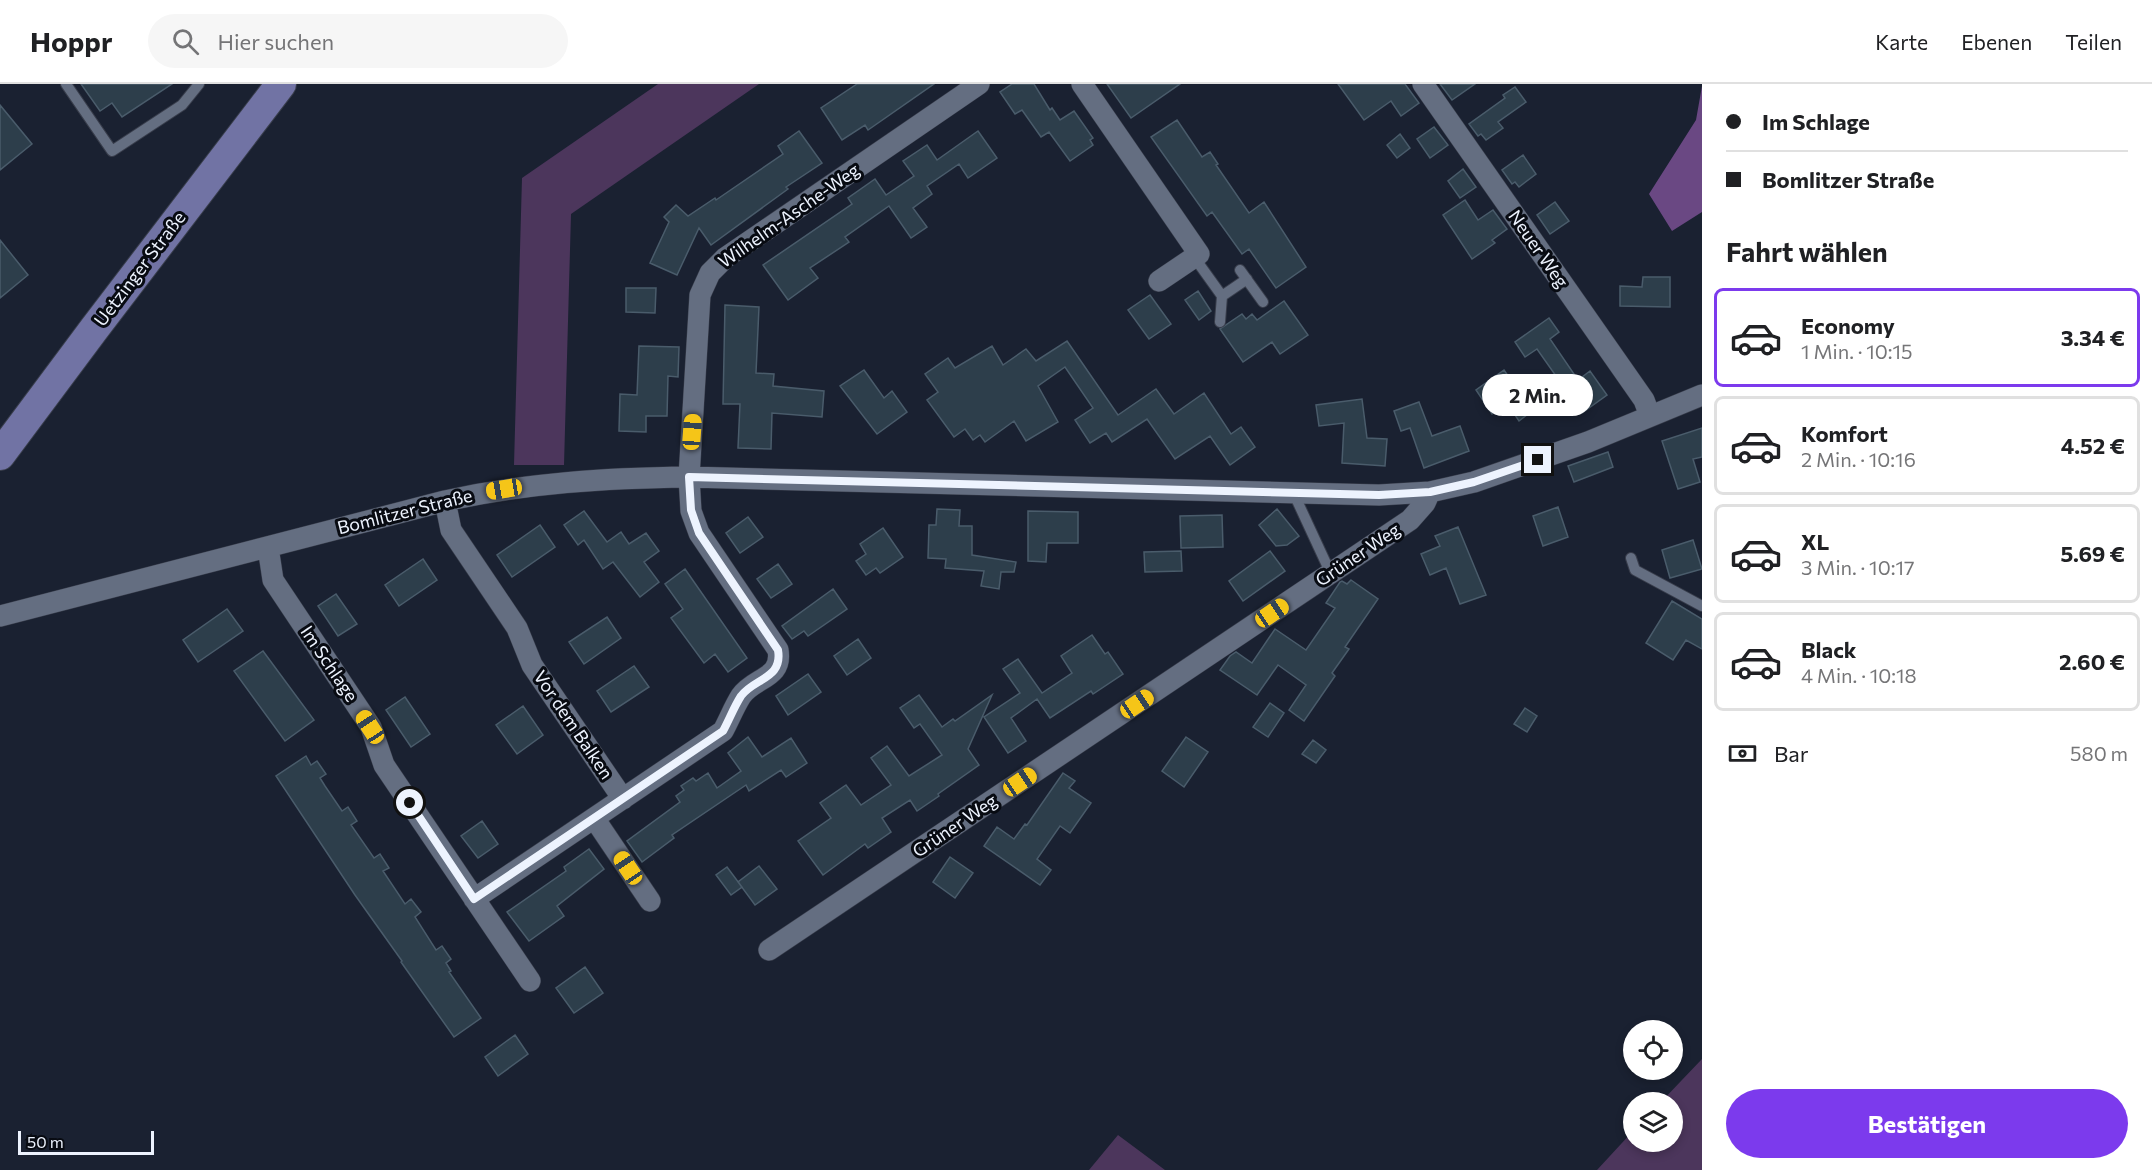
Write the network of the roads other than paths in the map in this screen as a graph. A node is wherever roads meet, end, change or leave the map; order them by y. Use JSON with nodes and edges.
{"nodes":[{"id":1,"x":66,"y":84,"type":"edge"},
{"id":2,"x":199,"y":84,"type":"edge"},
{"id":3,"x":281,"y":84,"type":"edge"},
{"id":4,"x":979,"y":84,"type":"edge"},
{"id":5,"x":1082,"y":84,"type":"edge"},
{"id":6,"x":1423,"y":84,"type":"edge"},
{"id":7,"x":1194,"y":257,"type":"junction"},
{"id":8,"x":1159,"y":281,"type":"dead end"},
{"id":9,"x":1222,"y":296,"type":"junction"},
{"id":10,"x":1263,"y":302,"type":"dead end"},
{"id":11,"x":1220,"y":322,"type":"dead end"},
{"id":12,"x":1702,"y":395,"type":"edge"},
{"id":13,"x":1650,"y":416,"type":"junction"},
{"id":14,"x":0,"y":455,"type":"edge"},
{"id":15,"x":689,"y":477,"type":"junction"},
{"id":16,"x":1293,"y":492,"type":"junction"},
{"id":17,"x":1430,"y":492,"type":"junction"},
{"id":18,"x":445,"y":501,"type":"junction"},
{"id":19,"x":268,"y":547,"type":"junction"},
{"id":20,"x":1631,"y":558,"type":"dead end"},
{"id":21,"x":1330,"y":574,"type":"junction"},
{"id":22,"x":1702,"y":606,"type":"edge"},
{"id":23,"x":0,"y":616,"type":"edge"},
{"id":24,"x":623,"y":799,"type":"junction"},
{"id":25,"x":594,"y":818,"type":"junction"},
{"id":26,"x":474,"y":899,"type":"junction"},
{"id":27,"x":650,"y":901,"type":"dead end"},
{"id":28,"x":769,"y":950,"type":"dead end"},
{"id":29,"x":530,"y":981,"type":"dead end"}],
"edges":[{"from":1,"to":2,"type":"lane"},
{"from":3,"to":14,"type":"street","name":"Uetzinger Straße"},
{"from":4,"to":15,"type":"street","name":"Wilhelm-Asche-Weg"},
{"from":5,"to":7,"type":"street"},
{"from":6,"to":13,"type":"street","name":"Neuer Weg"},
{"from":7,"to":8,"type":"street"},
{"from":7,"to":9,"type":"lane"},
{"from":9,"to":10,"type":"lane"},
{"from":9,"to":11,"type":"lane"},
{"from":12,"to":13,"type":"street","name":"Bomlitzer Straße"},
{"from":13,"to":17,"type":"street","name":"Bomlitzer Straße"},
{"from":15,"to":16,"type":"street","name":"Bomlitzer Straße"},
{"from":15,"to":18,"type":"street","name":"Bomlitzer Straße"},
{"from":15,"to":24,"type":"street","name":"Vor dem Balken"},
{"from":16,"to":17,"type":"street","name":"Bomlitzer Straße"},
{"from":16,"to":21,"type":"lane"},
{"from":17,"to":21,"type":"street","name":"Grüner Weg"},
{"from":18,"to":19,"type":"street","name":"Bomlitzer Straße"},
{"from":18,"to":24,"type":"street","name":"Vor dem Balken"},
{"from":19,"to":23,"type":"street","name":"Bomlitzer Straße"},
{"from":19,"to":26,"type":"street","name":"Im Schlage"},
{"from":20,"to":22,"type":"lane"},
{"from":21,"to":28,"type":"street","name":"Grüner Weg"},
{"from":24,"to":25,"type":"street"},
{"from":25,"to":26,"type":"street"},
{"from":25,"to":27,"type":"street"},
{"from":26,"to":29,"type":"street","name":"Im Schlage"}]}
